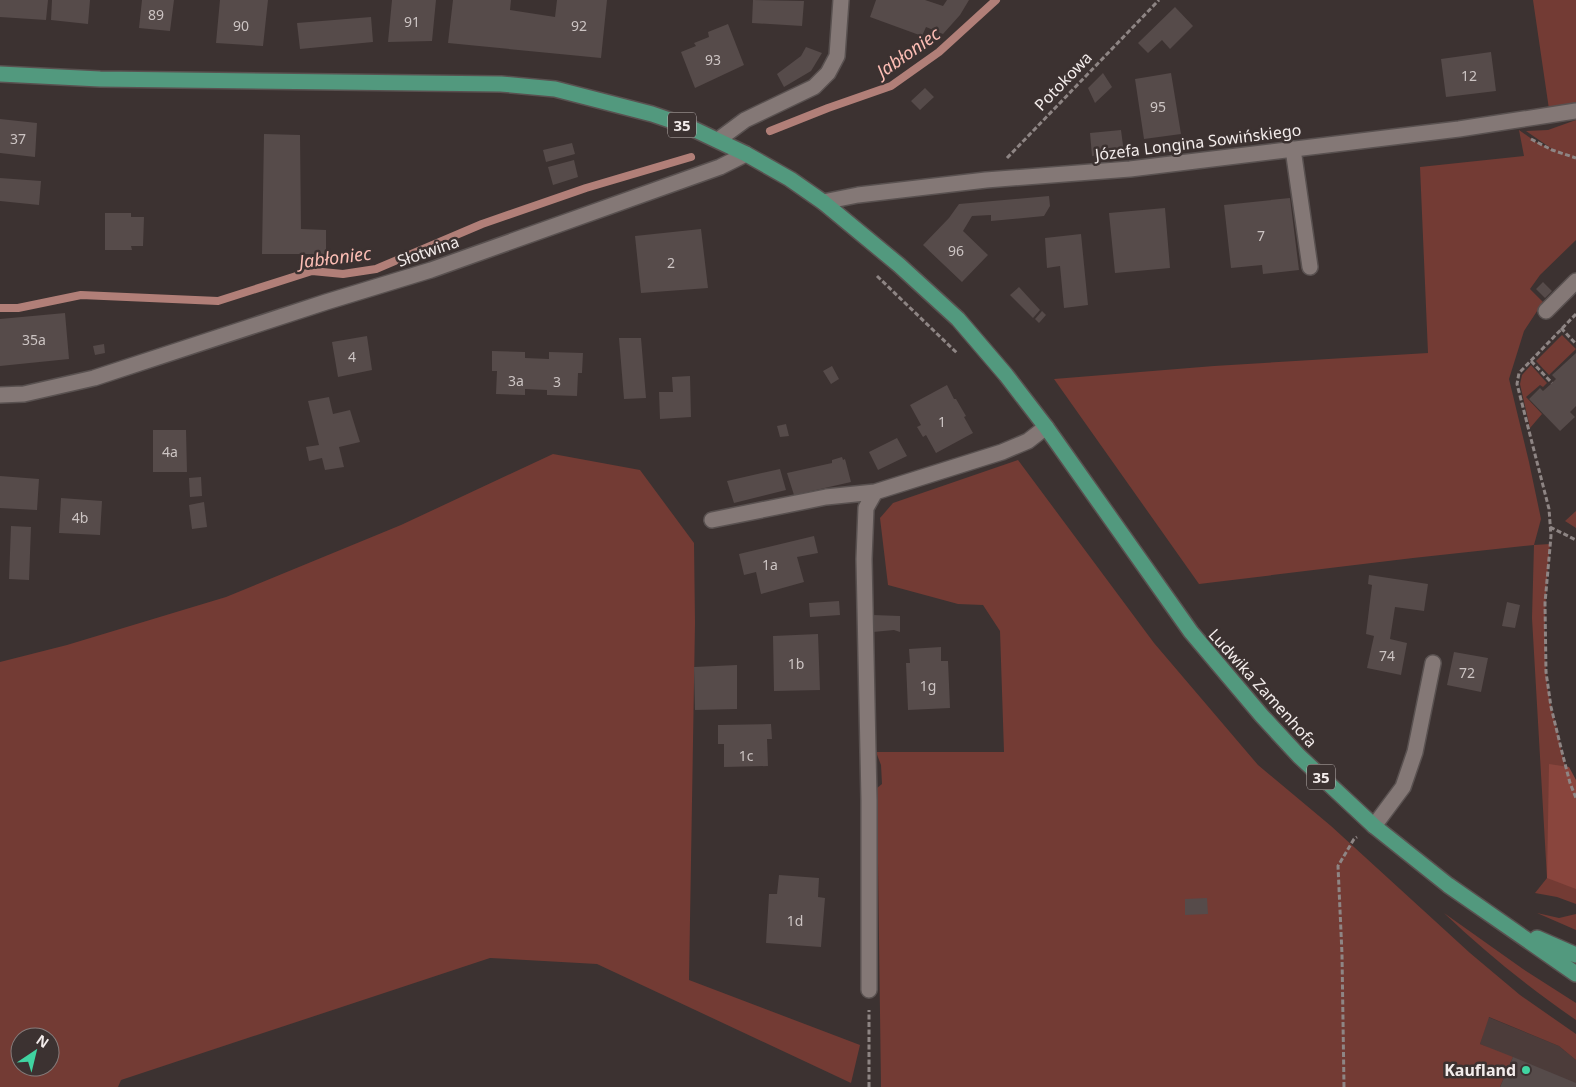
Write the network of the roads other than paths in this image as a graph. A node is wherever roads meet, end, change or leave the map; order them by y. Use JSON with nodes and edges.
{"nodes":[{"id":1,"x":841,"y":0,"type":"edge"},
{"id":2,"x":0,"y":74,"type":"edge"},
{"id":3,"x":1576,"y":111,"type":"edge"},
{"id":4,"x":718,"y":140,"type":"junction"},
{"id":5,"x":1293,"y":149,"type":"junction"},
{"id":6,"x":746,"y":154,"type":"junction"},
{"id":7,"x":823,"y":202,"type":"junction"},
{"id":8,"x":1310,"y":267,"type":"dead end"},
{"id":9,"x":1576,"y":282,"type":"edge"},
{"id":10,"x":1546,"y":311,"type":"dead end"},
{"id":11,"x":0,"y":395,"type":"edge"},
{"id":12,"x":1046,"y":428,"type":"junction"},
{"id":13,"x":875,"y":492,"type":"junction"},
{"id":14,"x":712,"y":520,"type":"dead end"},
{"id":15,"x":1432,"y":663,"type":"dead end"},
{"id":16,"x":1374,"y":826,"type":"junction"},
{"id":17,"x":1506,"y":925,"type":"junction"},
{"id":18,"x":1576,"y":956,"type":"edge"},
{"id":19,"x":1576,"y":974,"type":"edge"},
{"id":20,"x":869,"y":990,"type":"road end"}],
"edges":[{"from":1,"to":4,"type":"street"},
{"from":2,"to":4,"type":"main road","number":"35"},
{"from":3,"to":5,"type":"street","name":"Józefa Longina Sowińskiego"},
{"from":4,"to":6,"type":"main road","number":"35"},
{"from":5,"to":7,"type":"street","name":"Józefa Longina Sowińskiego"},
{"from":5,"to":8,"type":"street"},
{"from":6,"to":7,"type":"main road","number":"35"},
{"from":6,"to":11,"type":"street","name":"Słotwina"},
{"from":7,"to":12,"type":"main road","number":"35"},
{"from":9,"to":10,"type":"street"},
{"from":12,"to":13,"type":"street"},
{"from":12,"to":16,"type":"main road","name":"Ludwika Zamenhofa","number":"35"},
{"from":13,"to":14,"type":"street"},
{"from":13,"to":20,"type":"street"},
{"from":15,"to":16,"type":"street"},
{"from":16,"to":17,"type":"main road","name":"Ludwika Zamenhofa","number":"35"},
{"from":17,"to":18,"type":"main road","name":"Ludwika Zamenhofa","number":"35"},
{"from":17,"to":19,"type":"main road","name":"Ludwika Zamenhofa","number":"35"}]}
